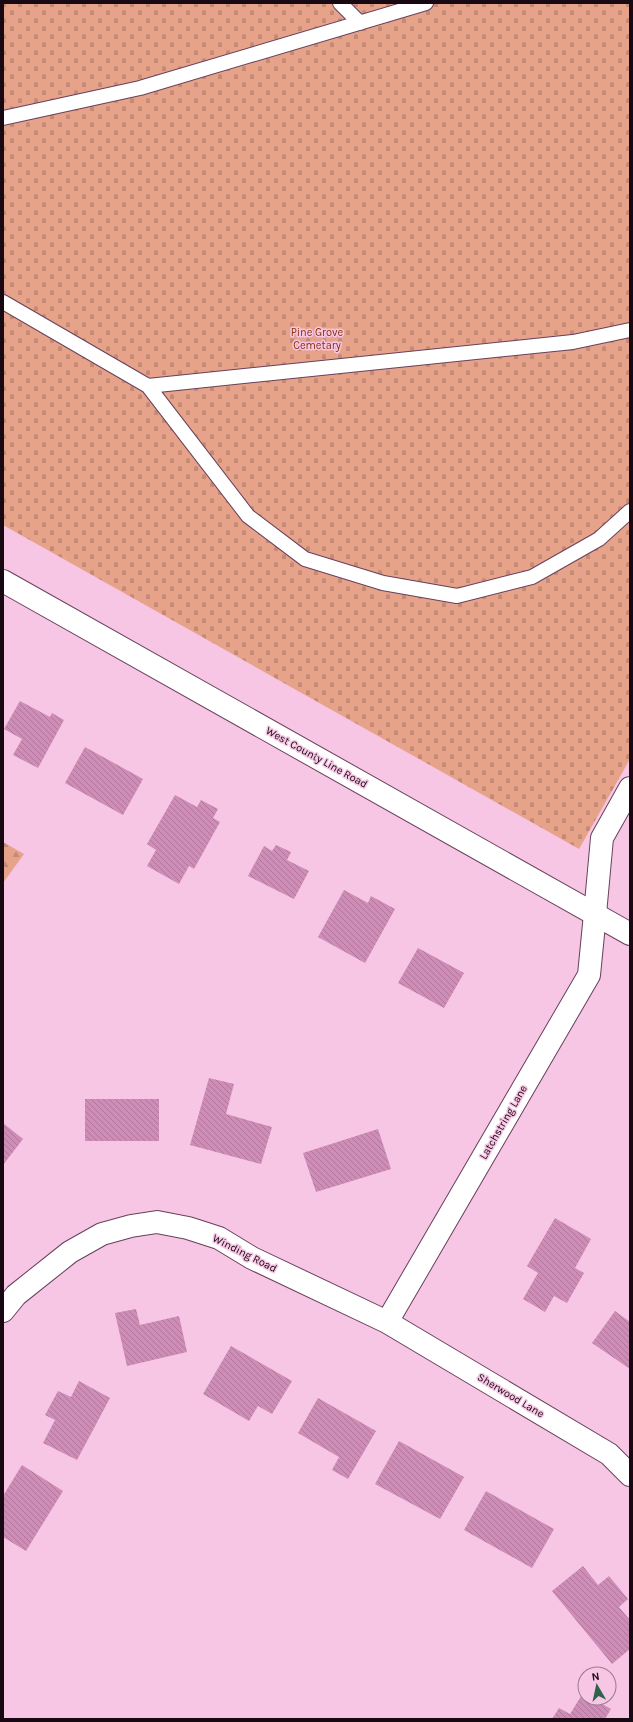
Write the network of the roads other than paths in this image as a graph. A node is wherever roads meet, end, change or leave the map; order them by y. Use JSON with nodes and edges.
{"nodes":[{"id":1,"x":340,"y":3,"type":"edge"},
{"id":2,"x":426,"y":3,"type":"edge"},
{"id":3,"x":360,"y":23,"type":"junction"},
{"id":4,"x":3,"y":118,"type":"edge"},
{"id":5,"x":3,"y":302,"type":"edge"},
{"id":6,"x":630,"y":330,"type":"edge"},
{"id":7,"x":148,"y":386,"type":"junction"},
{"id":8,"x":630,"y":511,"type":"edge"},
{"id":9,"x":3,"y":581,"type":"edge"},
{"id":10,"x":630,"y":788,"type":"edge"},
{"id":11,"x":595,"y":914,"type":"junction"},
{"id":12,"x":630,"y":934,"type":"edge"},
{"id":13,"x":3,"y":1311,"type":"edge"},
{"id":14,"x":387,"y":1322,"type":"junction"},
{"id":15,"x":630,"y":1475,"type":"edge"}],
"edges":[{"from":1,"to":3,"type":"lane"},
{"from":2,"to":3,"type":"lane"},
{"from":3,"to":4,"type":"lane"},
{"from":5,"to":7,"type":"lane"},
{"from":6,"to":7,"type":"lane"},
{"from":7,"to":8,"type":"lane"},
{"from":9,"to":11,"type":"street","name":"West County Line Road"},
{"from":10,"to":11,"type":"street","name":"Latchstring Lane"},
{"from":11,"to":12,"type":"street","name":"West County Line Road"},
{"from":11,"to":14,"type":"street","name":"Latchstring Lane"},
{"from":13,"to":14,"type":"street","name":"Winding Road"},
{"from":14,"to":15,"type":"street","name":"Sherwood Lane"}]}
